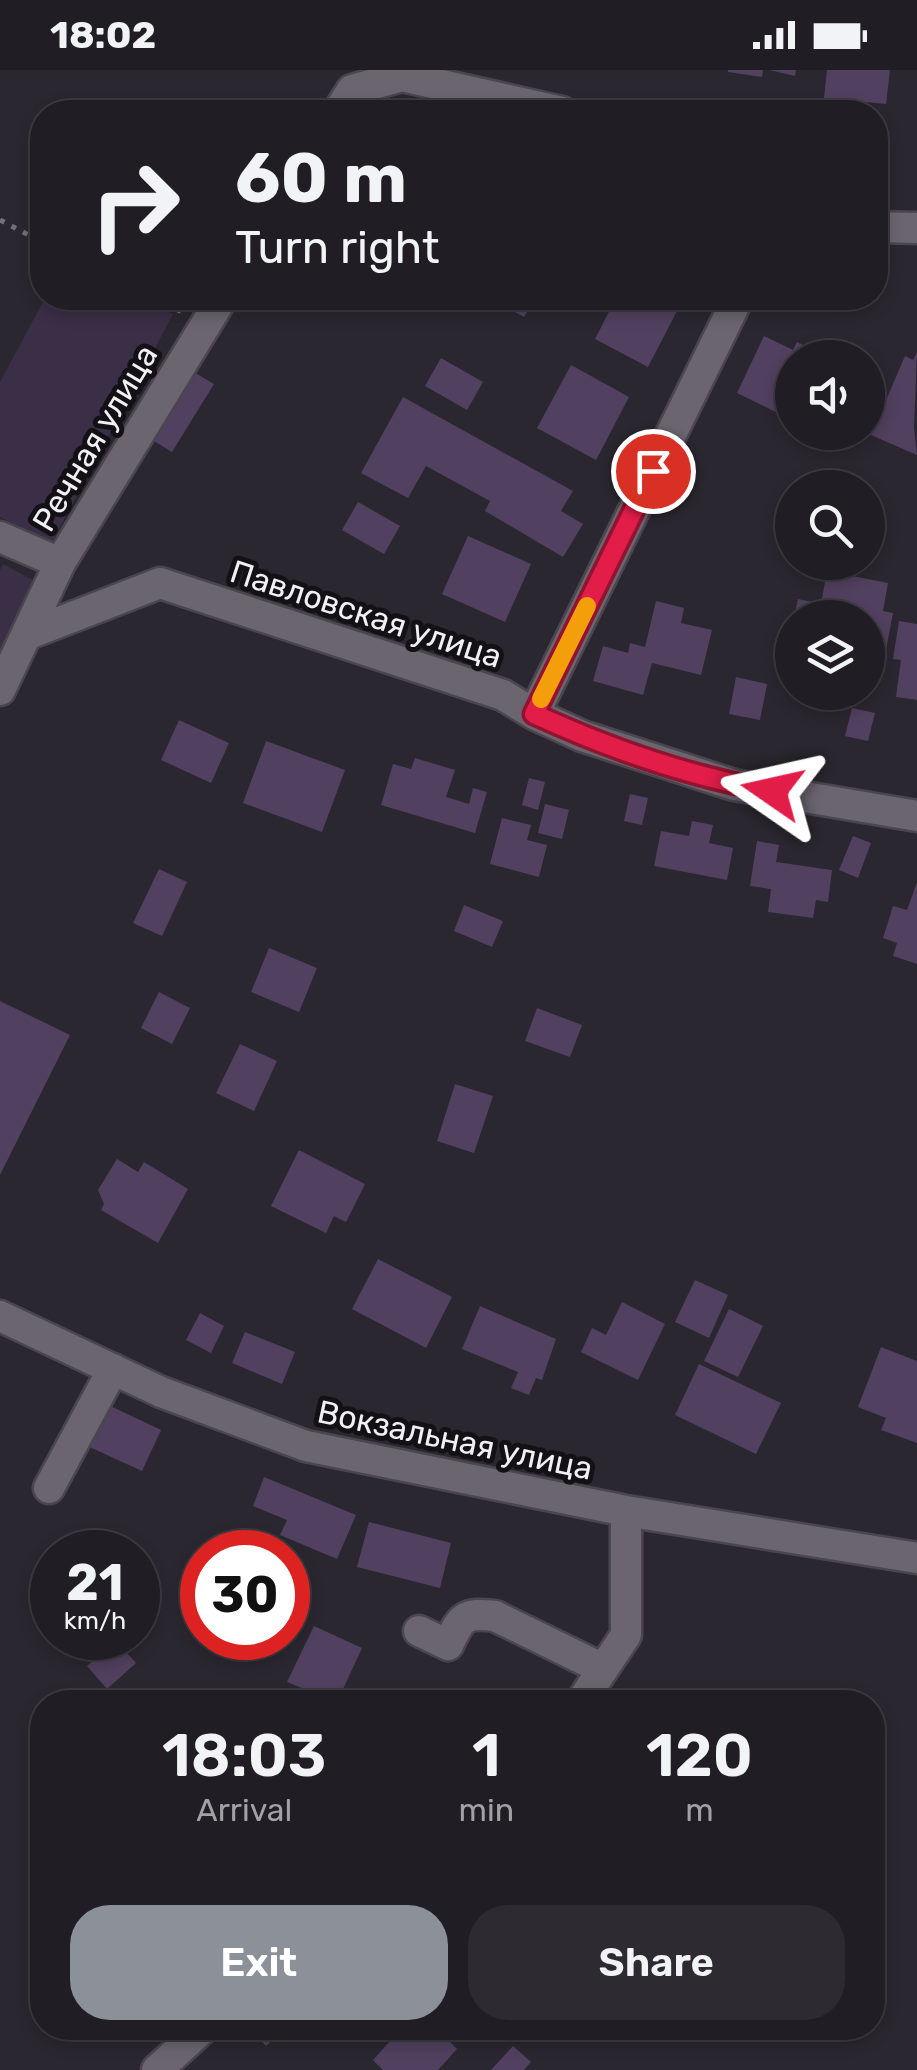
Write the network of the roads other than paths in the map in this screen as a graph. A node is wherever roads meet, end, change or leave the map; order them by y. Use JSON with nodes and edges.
{"nodes":[{"id":1,"x":346,"y":100,"type":"edge"},
{"id":2,"x":509,"y":100,"type":"edge"},
{"id":3,"x":888,"y":227,"type":"edge"},
{"id":4,"x":917,"y":228,"type":"edge"},
{"id":5,"x":215,"y":310,"type":"edge"},
{"id":6,"x":732,"y":310,"type":"edge"},
{"id":7,"x":0,"y":536,"type":"edge"},
{"id":8,"x":60,"y":563,"type":"junction"},
{"id":9,"x":26,"y":635,"type":"junction"},
{"id":10,"x":0,"y":690,"type":"edge"},
{"id":11,"x":534,"y":714,"type":"junction"},
{"id":12,"x":917,"y":816,"type":"edge"},
{"id":13,"x":0,"y":1316,"type":"edge"},
{"id":14,"x":112,"y":1369,"type":"junction"},
{"id":15,"x":48,"y":1488,"type":"dead end"},
{"id":16,"x":626,"y":1511,"type":"junction"},
{"id":17,"x":917,"y":1558,"type":"edge"},
{"id":18,"x":418,"y":1631,"type":"dead end"},
{"id":19,"x":602,"y":1669,"type":"junction"},
{"id":20,"x":589,"y":1690,"type":"edge"},
{"id":21,"x":190,"y":2040,"type":"edge"},
{"id":22,"x":157,"y":2070,"type":"edge"}],
"edges":[{"from":1,"to":2,"type":"street"},
{"from":3,"to":4,"type":"street"},
{"from":5,"to":8,"type":"street","name":"Речная улица"},
{"from":6,"to":11,"type":"street"},
{"from":7,"to":8,"type":"street"},
{"from":8,"to":9,"type":"street","name":"Речная улица"},
{"from":9,"to":10,"type":"street","name":"Речная улица"},
{"from":9,"to":11,"type":"street","name":"Павловская улица"},
{"from":11,"to":12,"type":"street","name":"Павловская улица"},
{"from":13,"to":14,"type":"street","name":"Вокзальная улица"},
{"from":14,"to":15,"type":"street"},
{"from":14,"to":16,"type":"street","name":"Вокзальная улица"},
{"from":16,"to":17,"type":"street","name":"Вокзальная улица"},
{"from":16,"to":19,"type":"street"},
{"from":18,"to":19,"type":"street"},
{"from":19,"to":20,"type":"street"},
{"from":21,"to":22,"type":"street"}]}
